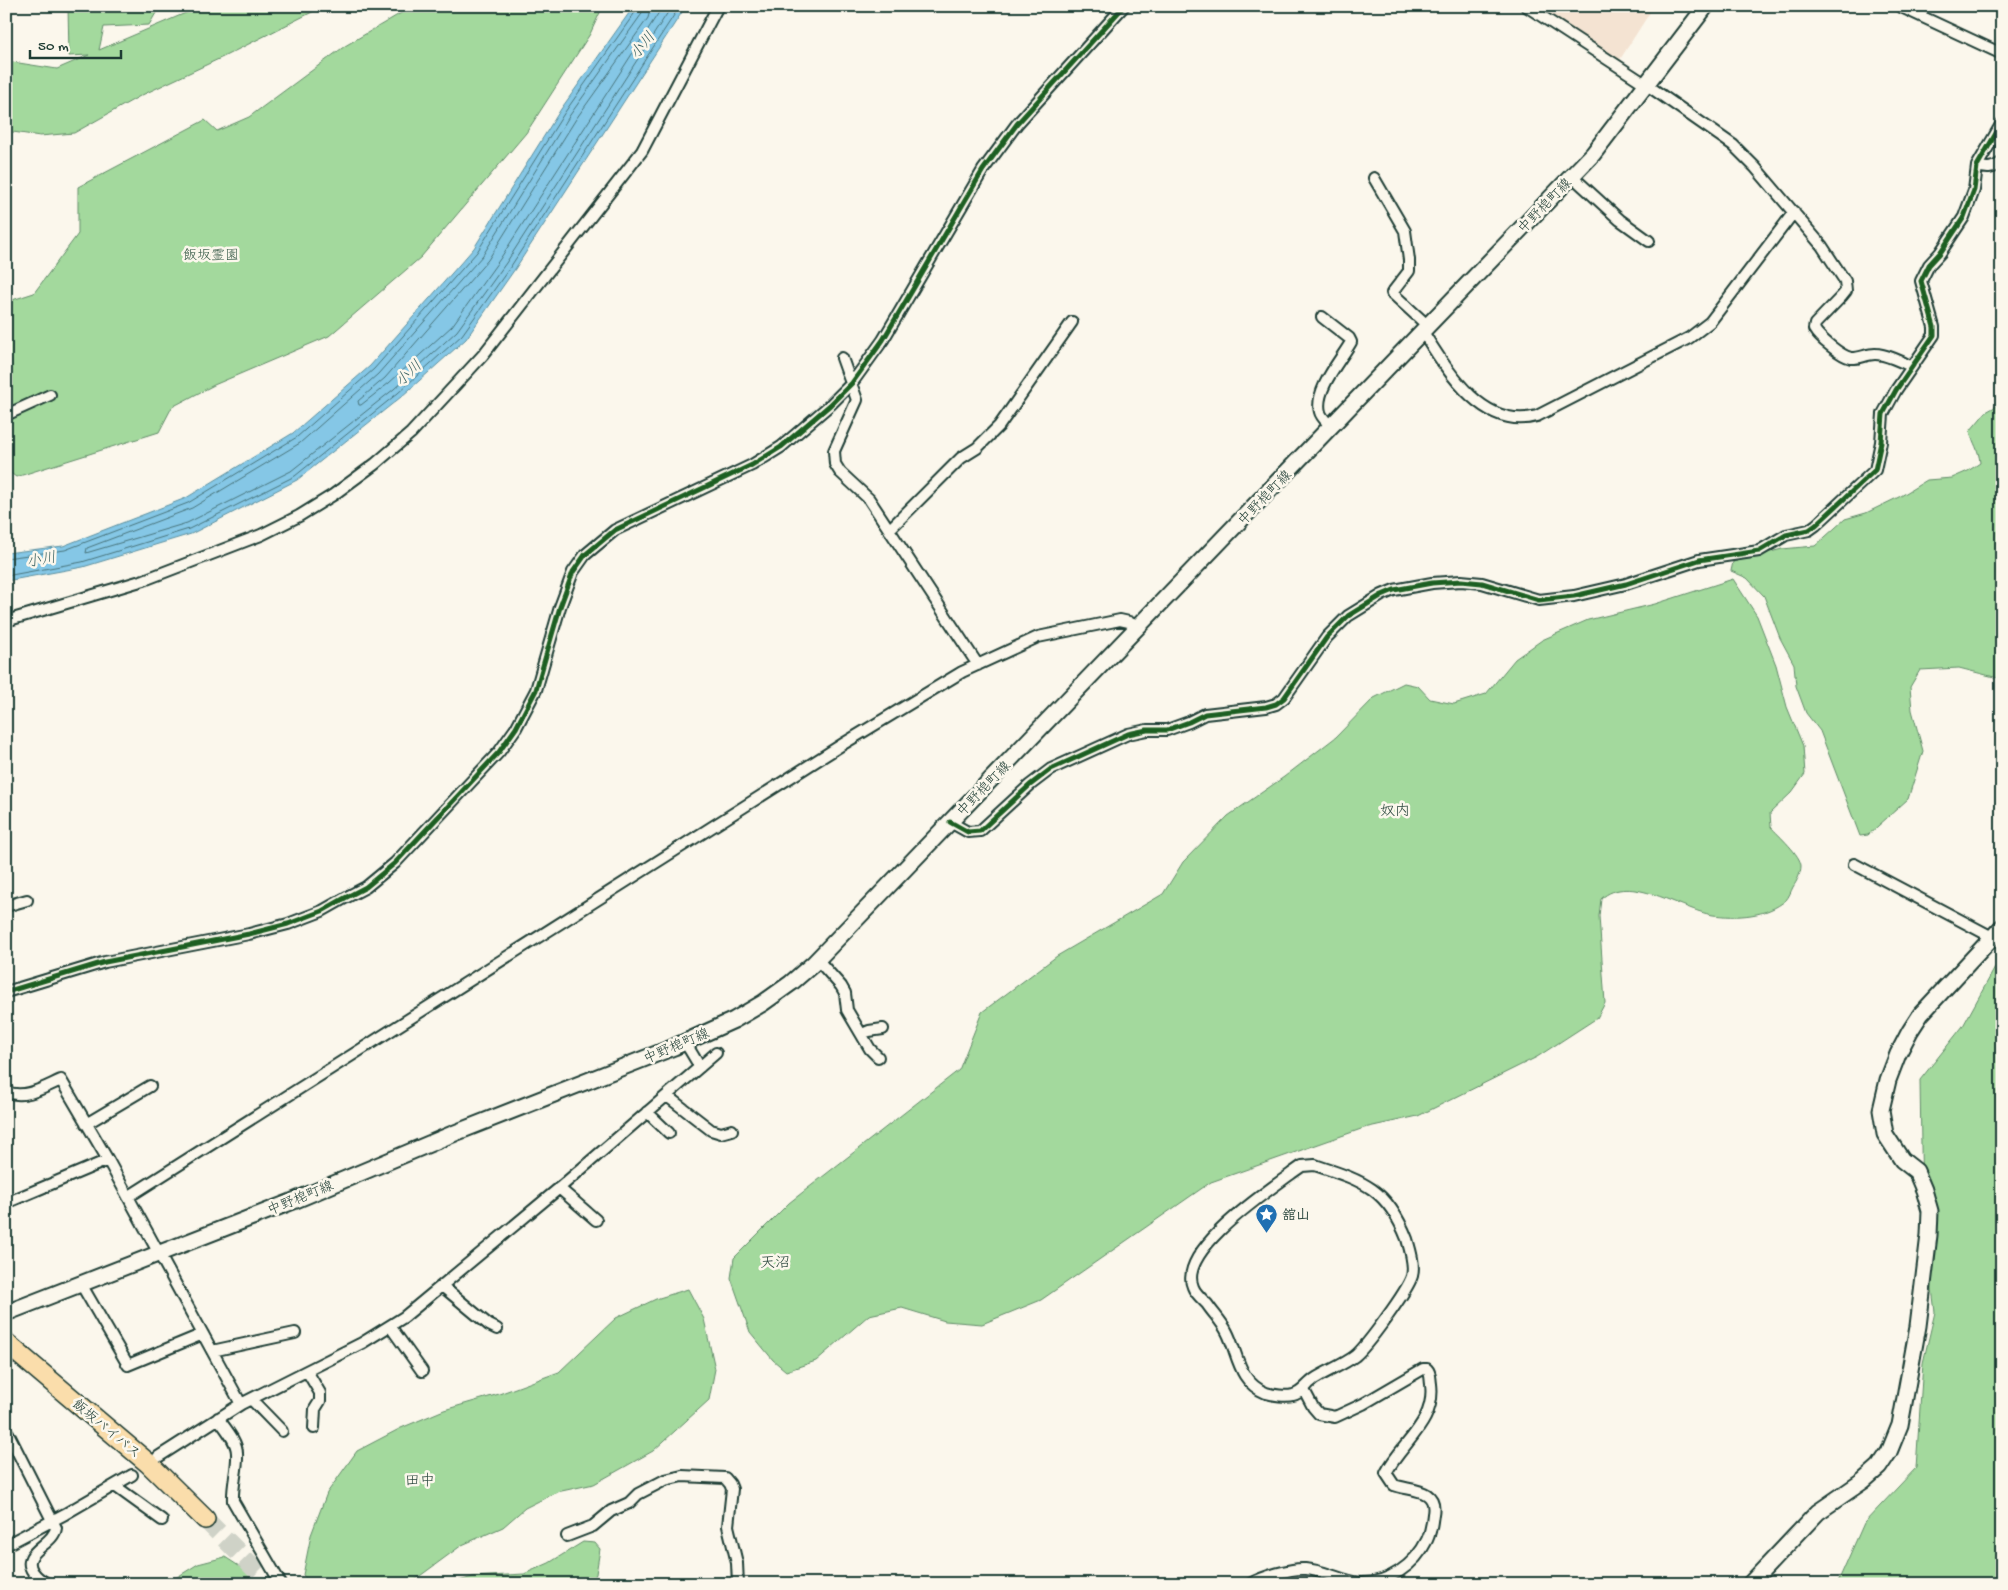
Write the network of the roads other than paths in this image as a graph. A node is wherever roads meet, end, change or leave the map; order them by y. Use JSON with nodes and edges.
{"nodes":[{"id":1,"x":718,"y":6,"type":"edge"},
{"id":2,"x":1124,"y":6,"type":"edge"},
{"id":3,"x":1526,"y":6,"type":"edge"},
{"id":4,"x":1706,"y":6,"type":"edge"},
{"id":5,"x":1899,"y":6,"type":"edge"},
{"id":6,"x":2002,"y":54,"type":"edge"},
{"id":7,"x":1647,"y":85,"type":"junction"},
{"id":8,"x":2002,"y":123,"type":"edge"},
{"id":9,"x":2002,"y":162,"type":"edge"},
{"id":10,"x":1977,"y":166,"type":"junction"},
{"id":11,"x":1572,"y":176,"type":"junction"},
{"id":12,"x":1374,"y":178,"type":"dead end"},
{"id":13,"x":1794,"y":212,"type":"junction"},
{"id":14,"x":1649,"y":241,"type":"dead end"},
{"id":15,"x":1322,"y":317,"type":"dead end"},
{"id":16,"x":1072,"y":322,"type":"dead end"},
{"id":17,"x":1426,"y":329,"type":"junction"},
{"id":18,"x":842,"y":358,"type":"dead end"},
{"id":19,"x":1912,"y":366,"type":"junction"},
{"id":20,"x":852,"y":382,"type":"junction"},
{"id":21,"x":50,"y":395,"type":"dead end"},
{"id":22,"x":6,"y":415,"type":"edge"},
{"id":23,"x":1331,"y":427,"type":"junction"},
{"id":24,"x":889,"y":530,"type":"junction"},
{"id":25,"x":6,"y":621,"type":"edge"},
{"id":26,"x":1138,"y":627,"type":"junction"},
{"id":27,"x":978,"y":665,"type":"junction"},
{"id":28,"x":950,"y":822,"type":"junction"},
{"id":29,"x":1854,"y":864,"type":"dead end"},
{"id":30,"x":27,"y":900,"type":"dead end"},
{"id":31,"x":6,"y":906,"type":"edge"},
{"id":32,"x":1997,"y":932,"type":"edge"},
{"id":33,"x":817,"y":959,"type":"junction"},
{"id":34,"x":6,"y":992,"type":"edge"},
{"id":35,"x":883,"y":1029,"type":"dead end"},
{"id":36,"x":862,"y":1034,"type":"junction"},
{"id":37,"x":685,"y":1042,"type":"junction"},
{"id":38,"x":716,"y":1053,"type":"dead end"},
{"id":39,"x":878,"y":1056,"type":"dead end"},
{"id":40,"x":700,"y":1067,"type":"junction"},
{"id":41,"x":150,"y":1086,"type":"dead end"},
{"id":42,"x":6,"y":1092,"type":"edge"},
{"id":43,"x":666,"y":1096,"type":"junction"},
{"id":44,"x":647,"y":1112,"type":"junction"},
{"id":45,"x":86,"y":1124,"type":"junction"},
{"id":46,"x":732,"y":1130,"type":"dead end"},
{"id":47,"x":668,"y":1133,"type":"dead end"},
{"id":48,"x":108,"y":1160,"type":"junction"},
{"id":49,"x":559,"y":1188,"type":"junction"},
{"id":50,"x":128,"y":1197,"type":"junction"},
{"id":51,"x":6,"y":1203,"type":"edge"},
{"id":52,"x":596,"y":1220,"type":"dead end"},
{"id":53,"x":158,"y":1253,"type":"junction"},
{"id":54,"x":81,"y":1284,"type":"junction"},
{"id":55,"x":442,"y":1286,"type":"junction"},
{"id":56,"x":6,"y":1313,"type":"edge"},
{"id":57,"x":390,"y":1326,"type":"junction"},
{"id":58,"x":497,"y":1329,"type":"dead end"},
{"id":59,"x":295,"y":1333,"type":"dead end"},
{"id":60,"x":203,"y":1334,"type":"junction"},
{"id":61,"x":6,"y":1343,"type":"edge"},
{"id":62,"x":212,"y":1351,"type":"junction"},
{"id":63,"x":307,"y":1371,"type":"junction"},
{"id":64,"x":422,"y":1371,"type":"dead end"},
{"id":65,"x":1304,"y":1390,"type":"junction"},
{"id":66,"x":246,"y":1402,"type":"junction"},
{"id":67,"x":218,"y":1418,"type":"junction"},
{"id":68,"x":314,"y":1428,"type":"dead end"},
{"id":69,"x":282,"y":1430,"type":"dead end"},
{"id":70,"x":6,"y":1434,"type":"edge"},
{"id":71,"x":158,"y":1457,"type":"dead end"},
{"id":72,"x":132,"y":1474,"type":"dead end"},
{"id":73,"x":115,"y":1486,"type":"junction"},
{"id":74,"x":205,"y":1518,"type":"tunnel mouth"},
{"id":75,"x":162,"y":1520,"type":"dead end"},
{"id":76,"x":53,"y":1521,"type":"junction"},
{"id":77,"x":566,"y":1536,"type":"dead end"},
{"id":78,"x":6,"y":1545,"type":"edge"},
{"id":79,"x":48,"y":1584,"type":"edge"},
{"id":80,"x":281,"y":1584,"type":"edge"},
{"id":81,"x":738,"y":1584,"type":"edge"},
{"id":82,"x":1250,"y":1584,"type":"edge"},
{"id":83,"x":1750,"y":1584,"type":"edge"}],
"edges":[{"from":1,"to":25,"type":"street"},
{"from":2,"to":20,"type":"street"},
{"from":3,"to":7,"type":"street"},
{"from":4,"to":7,"type":"main road","name":"中野梍町線"},
{"from":5,"to":6,"type":"street"},
{"from":7,"to":11,"type":"main road","name":"中野梍町線"},
{"from":7,"to":13,"type":"street"},
{"from":8,"to":10,"type":"street"},
{"from":9,"to":10,"type":"street"},
{"from":10,"to":19,"type":"street"},
{"from":11,"to":14,"type":"street"},
{"from":11,"to":17,"type":"main road","name":"中野梍町線"},
{"from":12,"to":17,"type":"street"},
{"from":13,"to":17,"type":"street"},
{"from":13,"to":19,"type":"street"},
{"from":15,"to":23,"type":"street"},
{"from":16,"to":24,"type":"street"},
{"from":17,"to":23,"type":"main road","name":"中野梍町線"},
{"from":18,"to":20,"type":"street"},
{"from":19,"to":28,"type":"street"},
{"from":20,"to":24,"type":"street"},
{"from":20,"to":34,"type":"street"},
{"from":21,"to":22,"type":"street"},
{"from":23,"to":26,"type":"main road","name":"中野梍町線"},
{"from":24,"to":27,"type":"street"},
{"from":26,"to":27,"type":"street"},
{"from":26,"to":28,"type":"main road","name":"中野梍町線"},
{"from":27,"to":50,"type":"street"},
{"from":28,"to":33,"type":"main road","name":"中野梍町線"},
{"from":29,"to":32,"type":"street"},
{"from":30,"to":31,"type":"street"},
{"from":32,"to":83,"type":"main road"},
{"from":33,"to":36,"type":"street"},
{"from":33,"to":37,"type":"main road","name":"中野梍町線"},
{"from":35,"to":36,"type":"street"},
{"from":36,"to":39,"type":"street"},
{"from":37,"to":40,"type":"street"},
{"from":37,"to":53,"type":"main road","name":"中野梍町線"},
{"from":38,"to":40,"type":"street"},
{"from":40,"to":43,"type":"street"},
{"from":41,"to":45,"type":"street"},
{"from":42,"to":45,"type":"street"},
{"from":43,"to":44,"type":"street"},
{"from":43,"to":46,"type":"street"},
{"from":44,"to":47,"type":"street"},
{"from":44,"to":49,"type":"street"},
{"from":45,"to":48,"type":"street"},
{"from":48,"to":50,"type":"street"},
{"from":48,"to":51,"type":"street"},
{"from":49,"to":52,"type":"street"},
{"from":49,"to":55,"type":"street"},
{"from":50,"to":53,"type":"street"},
{"from":53,"to":54,"type":"main road","name":"中野梍町線"},
{"from":53,"to":60,"type":"street"},
{"from":54,"to":56,"type":"main road","name":"中野梍町線"},
{"from":54,"to":60,"type":"street"},
{"from":55,"to":57,"type":"street"},
{"from":55,"to":58,"type":"street"},
{"from":57,"to":63,"type":"street"},
{"from":57,"to":64,"type":"street"},
{"from":59,"to":62,"type":"street"},
{"from":60,"to":62,"type":"street"},
{"from":61,"to":74,"type":"highway","name":"飯坂バイパス"},
{"from":62,"to":66,"type":"street"},
{"from":63,"to":66,"type":"street"},
{"from":63,"to":68,"type":"street"},
{"from":65,"to":65,"type":"street"},
{"from":65,"to":82,"type":"street"},
{"from":66,"to":67,"type":"street"},
{"from":66,"to":69,"type":"street"},
{"from":67,"to":71,"type":"street"},
{"from":67,"to":80,"type":"street"},
{"from":70,"to":76,"type":"street"},
{"from":72,"to":73,"type":"street"},
{"from":73,"to":75,"type":"street"},
{"from":73,"to":76,"type":"street"},
{"from":76,"to":78,"type":"street"},
{"from":76,"to":79,"type":"street"},
{"from":77,"to":81,"type":"street"}]}
